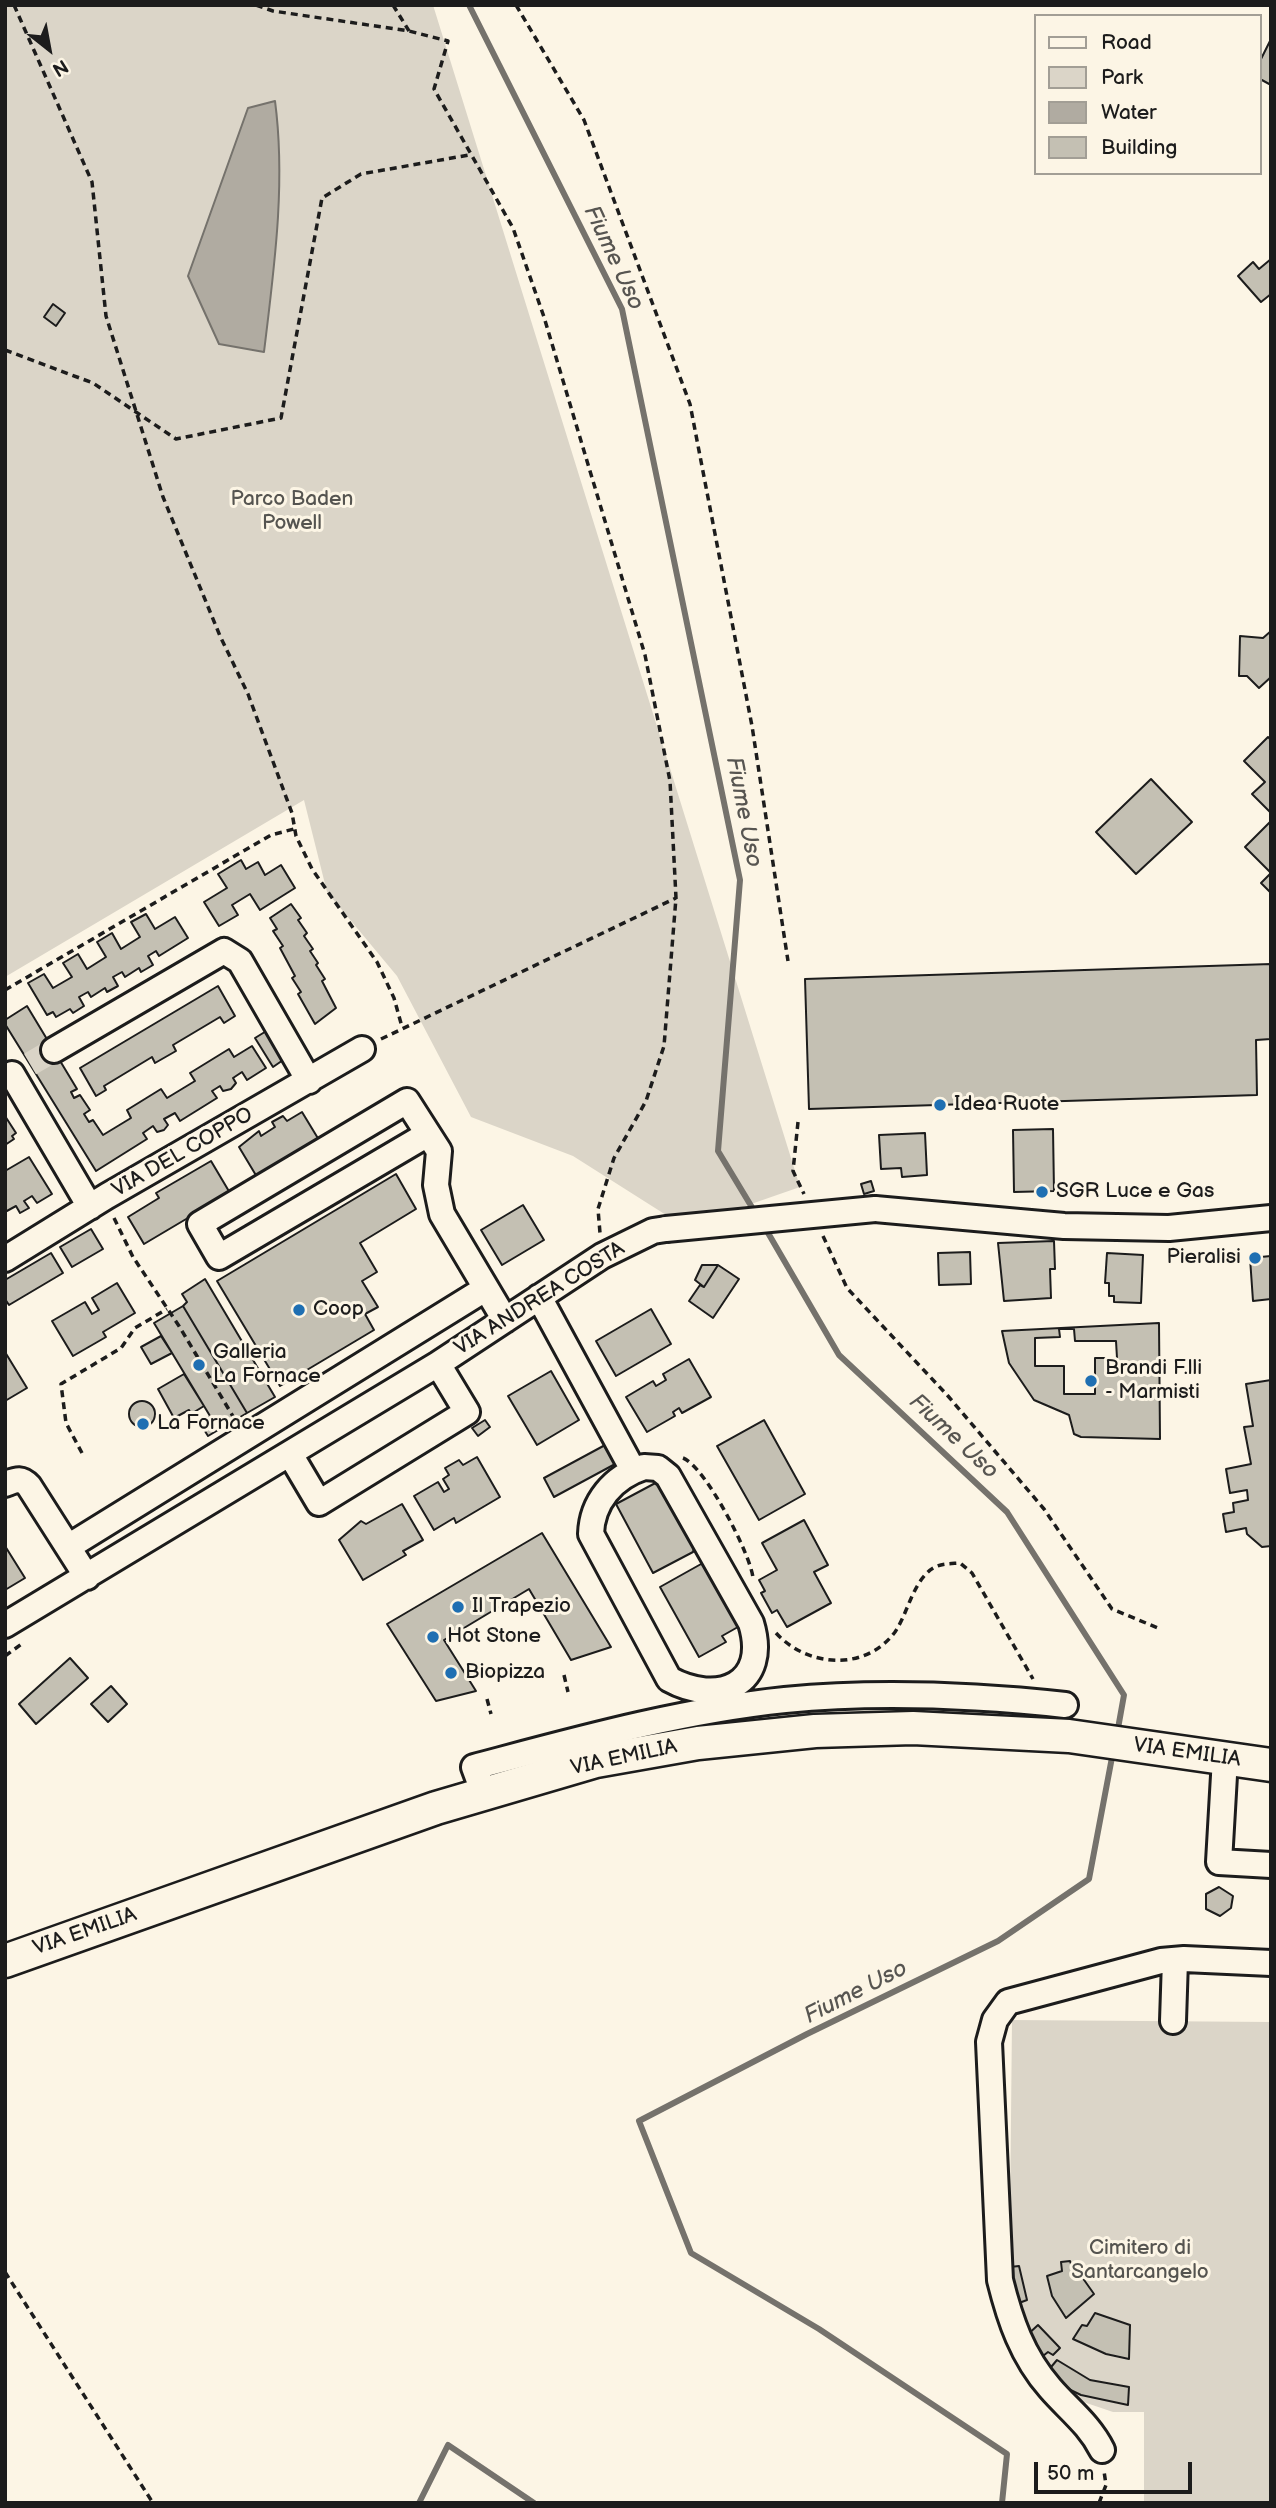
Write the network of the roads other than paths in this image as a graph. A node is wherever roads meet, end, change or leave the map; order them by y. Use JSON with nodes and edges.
{"nodes":[{"id":1,"x":362,"y":1049,"type":"dead end"},
{"id":2,"x":54,"y":1050,"type":"tunnel mouth"},
{"id":3,"x":16,"y":1072,"type":"edge"},
{"id":4,"x":309,"y":1081,"type":"junction"},
{"id":5,"x":428,"y":1134,"type":"junction"},
{"id":6,"x":90,"y":1207,"type":"junction"},
{"id":7,"x":1271,"y":1218,"type":"edge"},
{"id":8,"x":5,"y":1259,"type":"edge"},
{"id":9,"x":485,"y":1289,"type":"junction"},
{"id":10,"x":539,"y":1297,"type":"junction"},
{"id":11,"x":505,"y":1320,"type":"junction"},
{"id":12,"x":438,"y":1364,"type":"junction"},
{"id":13,"x":289,"y":1454,"type":"junction"},
{"id":14,"x":633,"y":1470,"type":"junction"},
{"id":15,"x":5,"y":1484,"type":"edge"},
{"id":16,"x":68,"y":1547,"type":"junction"},
{"id":17,"x":87,"y":1577,"type":"junction"},
{"id":18,"x":5,"y":1625,"type":"edge"},
{"id":19,"x":1056,"y":1704,"type":"road end"},
{"id":20,"x":1211,"y":1756,"type":"junction"},
{"id":21,"x":1271,"y":1765,"type":"edge"},
{"id":22,"x":484,"y":1794,"type":"junction"},
{"id":23,"x":1271,"y":1865,"type":"edge"},
{"id":24,"x":1179,"y":1960,"type":"junction"},
{"id":25,"x":5,"y":1961,"type":"edge"},
{"id":26,"x":1271,"y":1964,"type":"edge"},
{"id":27,"x":1173,"y":2021,"type":"dead end"},
{"id":28,"x":1102,"y":2450,"type":"road end"}],
"edges":[{"from":1,"to":4,"type":"street","name":"VIA DEL COPPO"},
{"from":2,"to":4,"type":"street"},
{"from":3,"to":6,"type":"street"},
{"from":4,"to":6,"type":"street","name":"VIA DEL COPPO"},
{"from":5,"to":5,"type":"street"},
{"from":5,"to":9,"type":"street"},
{"from":6,"to":8,"type":"street","name":"VIA DEL COPPO"},
{"from":7,"to":10,"type":"street","name":"VIA ANDREA COSTA","bridge":true},
{"from":9,"to":11,"type":"street"},
{"from":9,"to":16,"type":"street"},
{"from":10,"to":11,"type":"street","name":"VIA ANDREA COSTA"},
{"from":10,"to":14,"type":"street"},
{"from":11,"to":12,"type":"street","name":"VIA ANDREA COSTA"},
{"from":12,"to":13,"type":"street","name":"VIA ANDREA COSTA"},
{"from":12,"to":13,"type":"street"},
{"from":13,"to":17,"type":"street","name":"VIA ANDREA COSTA"},
{"from":14,"to":14,"type":"street"},
{"from":15,"to":16,"type":"street"},
{"from":16,"to":17,"type":"street"},
{"from":17,"to":18,"type":"street","name":"VIA ANDREA COSTA"},
{"from":19,"to":22,"type":"street"},
{"from":20,"to":21,"type":"main road","name":"VIA EMILIA"},
{"from":20,"to":22,"type":"main road","name":"VIA EMILIA"},
{"from":20,"to":23,"type":"street"},
{"from":22,"to":25,"type":"main road","name":"VIA EMILIA"},
{"from":24,"to":26,"type":"street"},
{"from":24,"to":27,"type":"street"},
{"from":24,"to":28,"type":"street"}]}
